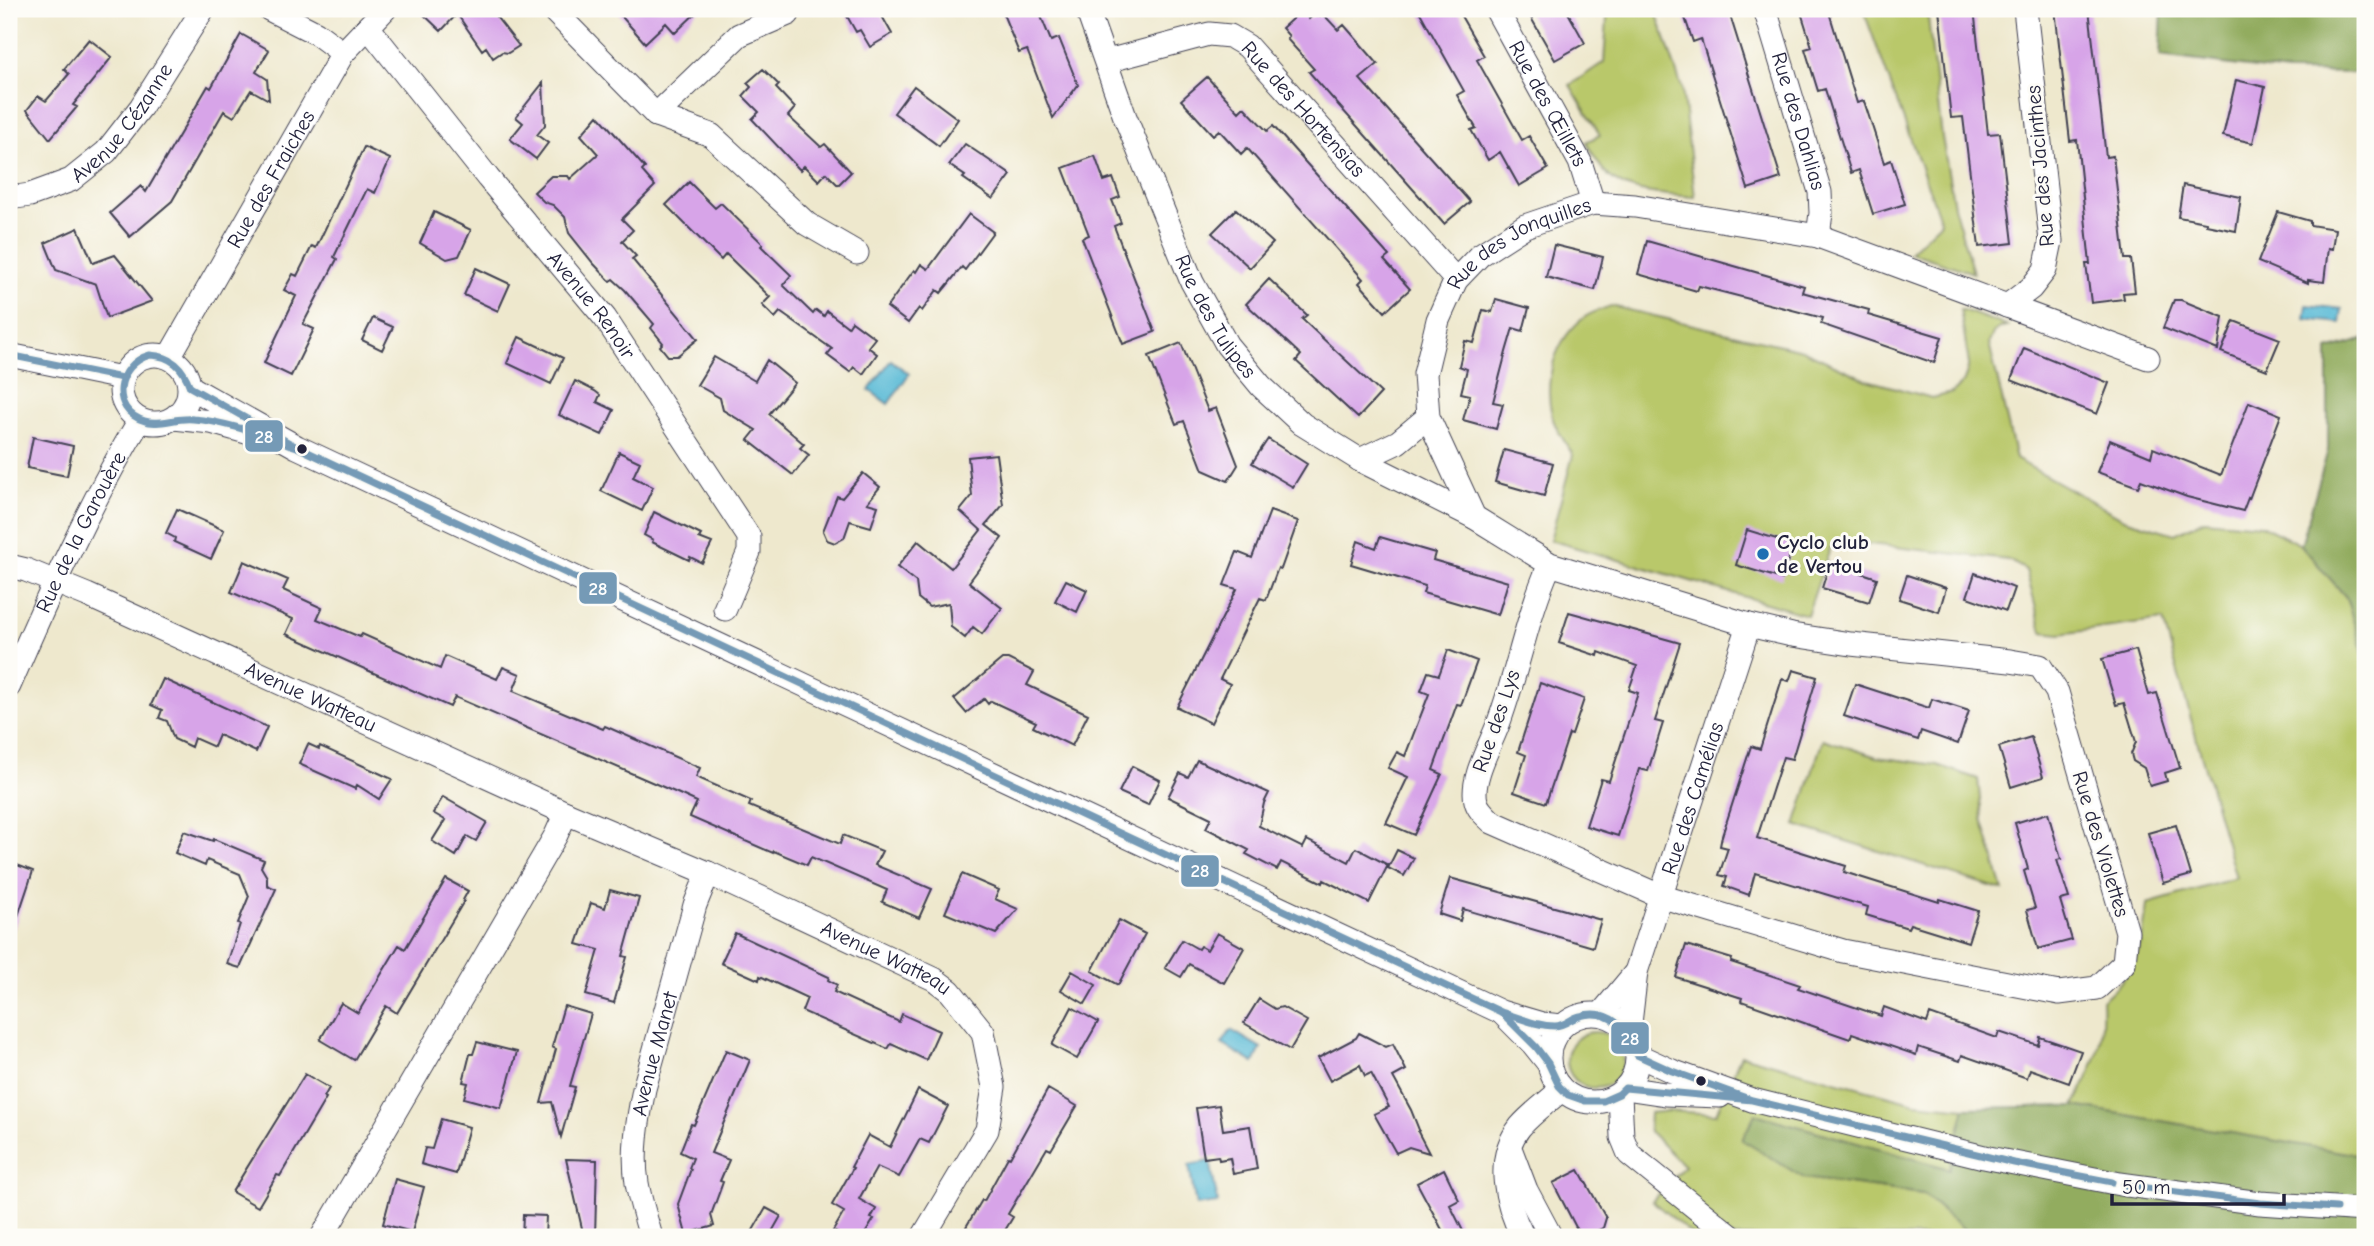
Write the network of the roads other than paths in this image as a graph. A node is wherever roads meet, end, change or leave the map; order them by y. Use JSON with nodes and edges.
{"nodes":[{"id":1,"x":203,"y":9,"type":"edge"},
{"id":2,"x":270,"y":9,"type":"edge"},
{"id":3,"x":385,"y":9,"type":"edge"},
{"id":4,"x":552,"y":9,"type":"edge"},
{"id":5,"x":1087,"y":9,"type":"edge"},
{"id":6,"x":1496,"y":9,"type":"edge"},
{"id":7,"x":1765,"y":9,"type":"edge"},
{"id":8,"x":2025,"y":9,"type":"edge"},
{"id":9,"x":788,"y":14,"type":"dead end"},
{"id":10,"x":368,"y":27,"type":"junction"},
{"id":11,"x":343,"y":53,"type":"junction"},
{"id":12,"x":1107,"y":61,"type":"junction"},
{"id":13,"x":656,"y":116,"type":"junction"},
{"id":14,"x":9,"y":198,"type":"edge"},
{"id":15,"x":1593,"y":203,"type":"junction"},
{"id":16,"x":1818,"y":236,"type":"junction"},
{"id":17,"x":857,"y":253,"type":"dead end"},
{"id":18,"x":1456,"y":280,"type":"junction"},
{"id":19,"x":2007,"y":306,"type":"junction"},
{"id":20,"x":9,"y":355,"type":"edge"},
{"id":21,"x":169,"y":357,"type":"junction"},
{"id":22,"x":2148,"y":358,"type":"dead end"},
{"id":23,"x":122,"y":378,"type":"junction"},
{"id":24,"x":190,"y":387,"type":"junction"},
{"id":25,"x":1428,"y":417,"type":"junction"},
{"id":26,"x":174,"y":418,"type":"junction"},
{"id":27,"x":140,"y":420,"type":"junction"},
{"id":28,"x":297,"y":447,"type":"junction"},
{"id":29,"x":1360,"y":460,"type":"junction"},
{"id":30,"x":1474,"y":517,"type":"junction"},
{"id":31,"x":1550,"y":564,"type":"junction"},
{"id":32,"x":9,"y":566,"type":"edge"},
{"id":33,"x":55,"y":581,"type":"junction"},
{"id":34,"x":725,"y":609,"type":"dead end"},
{"id":35,"x":1749,"y":625,"type":"junction"},
{"id":36,"x":9,"y":686,"type":"edge"},
{"id":37,"x":566,"y":813,"type":"junction"},
{"id":38,"x":708,"y":873,"type":"junction"},
{"id":39,"x":1660,"y":895,"type":"junction"},
{"id":40,"x":1636,"y":972,"type":"junction"},
{"id":41,"x":1501,"y":1012,"type":"junction"},
{"id":42,"x":1601,"y":1014,"type":"junction"},
{"id":43,"x":1562,"y":1026,"type":"junction"},
{"id":44,"x":1629,"y":1032,"type":"junction"},
{"id":45,"x":1637,"y":1055,"type":"junction"},
{"id":46,"x":1549,"y":1064,"type":"junction"},
{"id":47,"x":1562,"y":1090,"type":"junction"},
{"id":48,"x":1623,"y":1092,"type":"junction"},
{"id":49,"x":1752,"y":1100,"type":"junction"},
{"id":50,"x":1510,"y":1147,"type":"junction"},
{"id":51,"x":2365,"y":1210,"type":"edge"},
{"id":52,"x":322,"y":1237,"type":"edge"},
{"id":53,"x":651,"y":1237,"type":"edge"},
{"id":54,"x":923,"y":1237,"type":"edge"},
{"id":55,"x":1523,"y":1237,"type":"edge"},
{"id":56,"x":1551,"y":1237,"type":"edge"},
{"id":57,"x":1732,"y":1237,"type":"edge"}],
"edges":[{"from":1,"to":14,"type":"street","name":"Avenue Cézanne"},
{"from":2,"to":11,"type":"street"},
{"from":3,"to":10,"type":"street","name":"Rue des Fraiches"},
{"from":4,"to":13,"type":"street"},
{"from":5,"to":12,"type":"street","name":"Rue des Tulipes"},
{"from":6,"to":15,"type":"street","name":"Rue des Œillets"},
{"from":7,"to":16,"type":"street","name":"Rue des Dahlias"},
{"from":8,"to":19,"type":"street","name":"Rue des Jacinthes"},
{"from":9,"to":13,"type":"street"},
{"from":10,"to":11,"type":"street","name":"Rue des Fraiches"},
{"from":10,"to":34,"type":"street","name":"Avenue Renoir"},
{"from":11,"to":21,"type":"street","name":"Rue des Fraiches"},
{"from":12,"to":18,"type":"street","name":"Rue des Hortensias"},
{"from":12,"to":29,"type":"street","name":"Rue des Tulipes"},
{"from":13,"to":17,"type":"street"},
{"from":15,"to":16,"type":"street","name":"Rue des Jonquilles"},
{"from":15,"to":18,"type":"street","name":"Rue des Jonquilles"},
{"from":16,"to":19,"type":"street","name":"Rue des Jonquilles"},
{"from":18,"to":25,"type":"street","name":"Rue des Jonquilles"},
{"from":19,"to":22,"type":"street","name":"Rue des Jonquilles"},
{"from":20,"to":23,"type":"street"},
{"from":21,"to":23,"type":"street"},
{"from":21,"to":24,"type":"street"},
{"from":23,"to":27,"type":"street"},
{"from":24,"to":26,"type":"street"},
{"from":24,"to":28,"type":"street"},
{"from":25,"to":29,"type":"street"},
{"from":25,"to":30,"type":"street","name":"Rue des Jonquilles"},
{"from":26,"to":27,"type":"street"},
{"from":26,"to":28,"type":"street"},
{"from":27,"to":33,"type":"street","name":"Rue de la Garouère"},
{"from":28,"to":41,"type":"street"},
{"from":29,"to":30,"type":"street","name":"Rue des Tulipes"},
{"from":30,"to":31,"type":"street"},
{"from":31,"to":35,"type":"street"},
{"from":31,"to":39,"type":"street","name":"Rue des Lys"},
{"from":32,"to":33,"type":"street","name":"Avenue Watteau"},
{"from":33,"to":36,"type":"street","name":"Rue de la Garouère"},
{"from":33,"to":37,"type":"street","name":"Avenue Watteau"},
{"from":35,"to":39,"type":"street","name":"Rue des Camélias"},
{"from":35,"to":39,"type":"street","name":"Rue des Violettes"},
{"from":37,"to":38,"type":"street","name":"Avenue Watteau"},
{"from":37,"to":52,"type":"street"},
{"from":38,"to":53,"type":"street","name":"Avenue Manet"},
{"from":38,"to":54,"type":"street","name":"Avenue Watteau"},
{"from":39,"to":40,"type":"street","name":"Rue des Camélias"},
{"from":40,"to":42,"type":"street","name":"Rue des Camélias"},
{"from":40,"to":44,"type":"street","name":"Rue des Camélias"},
{"from":41,"to":43,"type":"street"},
{"from":41,"to":46,"type":"street"},
{"from":42,"to":43,"type":"street"},
{"from":42,"to":44,"type":"street"},
{"from":43,"to":46,"type":"street"},
{"from":44,"to":45,"type":"street"},
{"from":45,"to":48,"type":"street"},
{"from":45,"to":49,"type":"street"},
{"from":46,"to":47,"type":"street"},
{"from":47,"to":48,"type":"street"},
{"from":47,"to":50,"type":"street"},
{"from":48,"to":49,"type":"street"},
{"from":48,"to":57,"type":"street"},
{"from":49,"to":51,"type":"street"},
{"from":50,"to":55,"type":"street"},
{"from":50,"to":56,"type":"street"}]}
